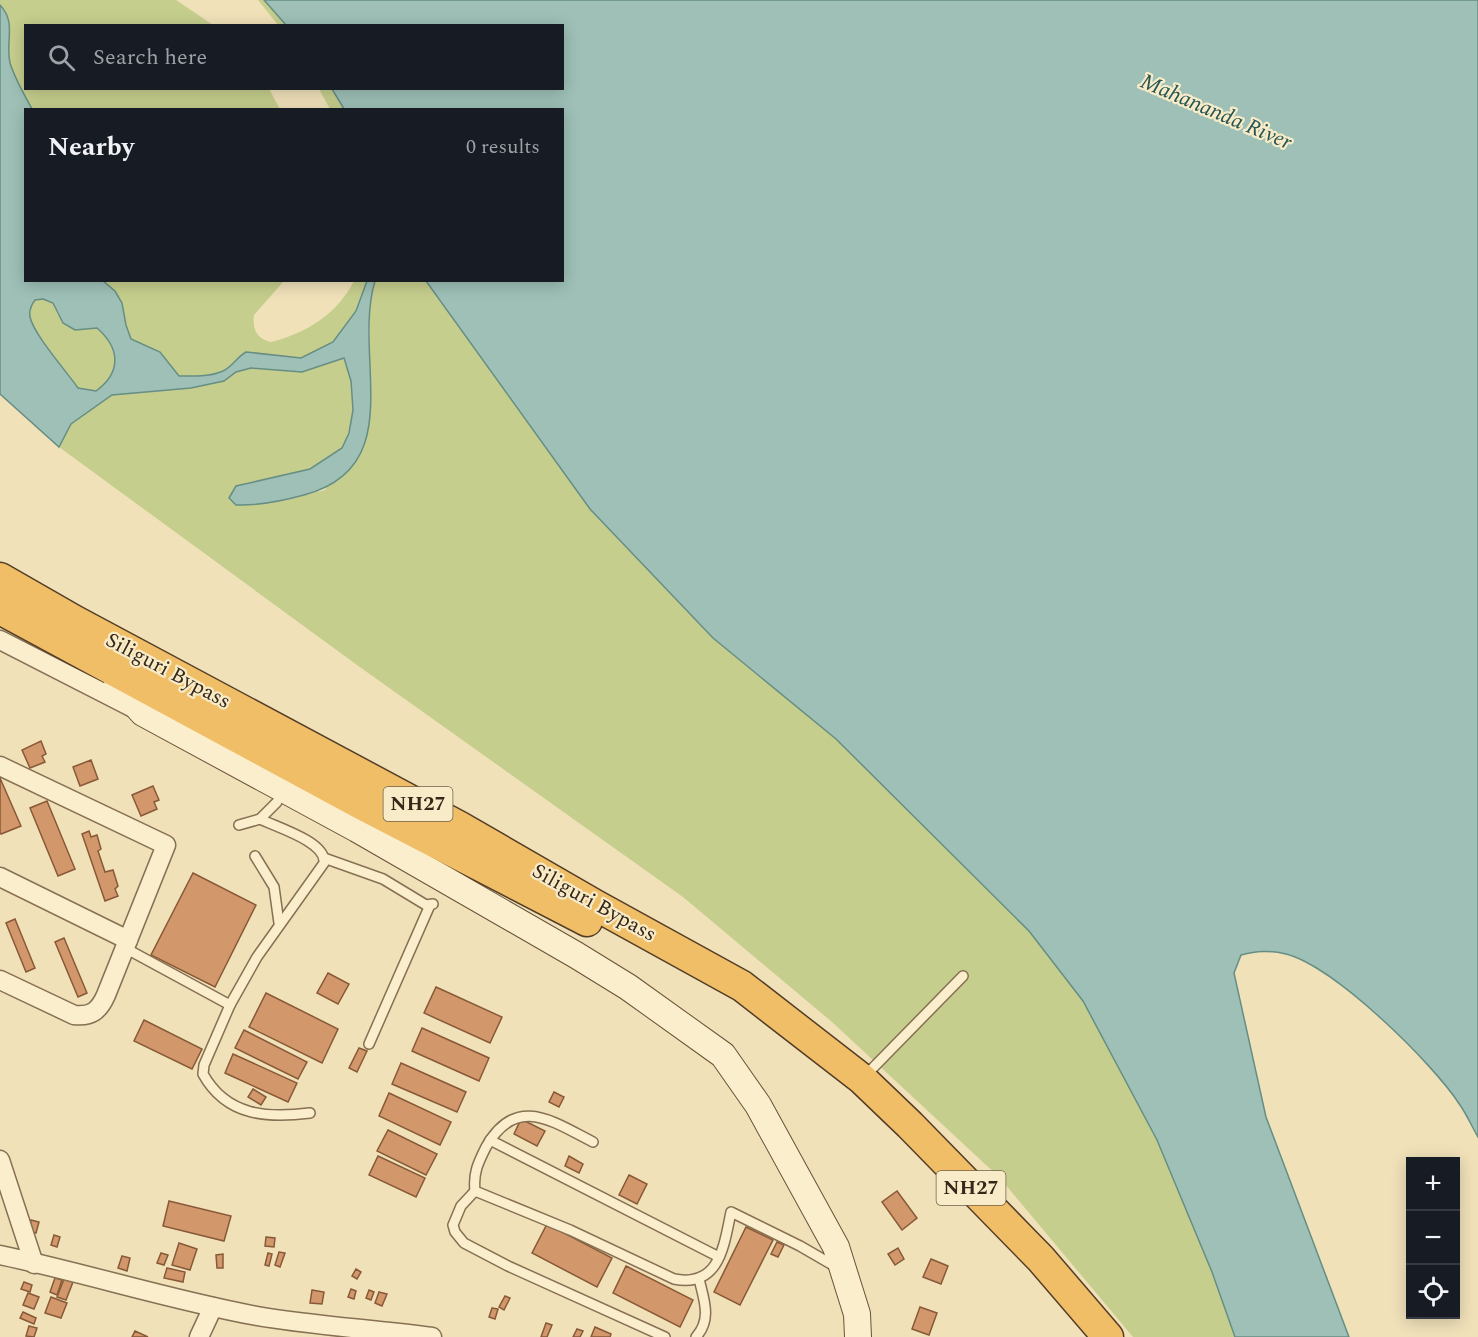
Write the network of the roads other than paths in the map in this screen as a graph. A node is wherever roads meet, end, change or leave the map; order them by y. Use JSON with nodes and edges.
{"nodes":[{"id":1,"x":0,"y":578,"type":"edge"},
{"id":2,"x":0,"y":609,"type":"edge"},
{"id":3,"x":0,"y":640,"type":"edge"},
{"id":4,"x":115,"y":671,"type":"junction"},
{"id":5,"x":143,"y":713,"type":"junction"},
{"id":6,"x":0,"y":766,"type":"edge"},
{"id":7,"x":278,"y":802,"type":"dead end"},
{"id":8,"x":260,"y":819,"type":"junction"},
{"id":9,"x":239,"y":825,"type":"dead end"},
{"id":10,"x":255,"y":856,"type":"dead end"},
{"id":11,"x":324,"y":858,"type":"junction"},
{"id":12,"x":0,"y":877,"type":"edge"},
{"id":13,"x":279,"y":923,"type":"junction"},
{"id":14,"x":127,"y":944,"type":"junction"},
{"id":15,"x":963,"y":976,"type":"dead end"},
{"id":16,"x":0,"y":980,"type":"edge"},
{"id":17,"x":230,"y":1005,"type":"junction"},
{"id":18,"x":369,"y":1044,"type":"dead end"},
{"id":19,"x":823,"y":1051,"type":"junction"},
{"id":20,"x":862,"y":1079,"type":"junction"},
{"id":21,"x":310,"y":1113,"type":"dead end"},
{"id":22,"x":490,"y":1140,"type":"junction"},
{"id":23,"x":593,"y":1142,"type":"dead end"},
{"id":24,"x":0,"y":1160,"type":"edge"},
{"id":25,"x":475,"y":1191,"type":"junction"},
{"id":26,"x":0,"y":1255,"type":"edge"},
{"id":27,"x":719,"y":1257,"type":"junction"},
{"id":28,"x":34,"y":1264,"type":"junction"},
{"id":29,"x":846,"y":1274,"type":"junction"},
{"id":30,"x":699,"y":1279,"type":"junction"},
{"id":31,"x":213,"y":1307,"type":"junction"},
{"id":32,"x":423,"y":1336,"type":"edge"},
{"id":33,"x":199,"y":1337,"type":"edge"},
{"id":34,"x":665,"y":1337,"type":"edge"},
{"id":35,"x":696,"y":1337,"type":"edge"},
{"id":36,"x":858,"y":1337,"type":"edge"},
{"id":37,"x":1108,"y":1337,"type":"edge"}],
"edges":[{"from":1,"to":19,"type":"highway","name":"Siliguri Bypass","number":"NH27"},
{"from":2,"to":4,"type":"highway","number":"NH27"},
{"from":3,"to":5,"type":"street"},
{"from":4,"to":5,"type":"main road"},
{"from":4,"to":19,"type":"highway","number":"NH27"},
{"from":5,"to":29,"type":"main road"},
{"from":6,"to":14,"type":"street"},
{"from":7,"to":8,"type":"lane"},
{"from":8,"to":9,"type":"lane"},
{"from":8,"to":11,"type":"lane"},
{"from":10,"to":13,"type":"lane"},
{"from":11,"to":13,"type":"lane"},
{"from":11,"to":18,"type":"lane"},
{"from":12,"to":14,"type":"street"},
{"from":13,"to":17,"type":"lane"},
{"from":14,"to":16,"type":"street"},
{"from":14,"to":17,"type":"lane"},
{"from":15,"to":20,"type":"lane"},
{"from":17,"to":21,"type":"lane"},
{"from":19,"to":20,"type":"highway","name":"Siliguri Bypass","number":"NH27"},
{"from":20,"to":37,"type":"highway","name":"Siliguri Bypass","number":"NH27"},
{"from":22,"to":23,"type":"lane"},
{"from":22,"to":25,"type":"lane"},
{"from":22,"to":27,"type":"lane"},
{"from":24,"to":28,"type":"street"},
{"from":25,"to":30,"type":"lane"},
{"from":25,"to":34,"type":"lane"},
{"from":26,"to":28,"type":"street"},
{"from":27,"to":29,"type":"lane"},
{"from":27,"to":30,"type":"lane"},
{"from":28,"to":31,"type":"street"},
{"from":29,"to":36,"type":"main road"},
{"from":30,"to":35,"type":"lane"},
{"from":31,"to":32,"type":"street"},
{"from":31,"to":33,"type":"street"}]}
